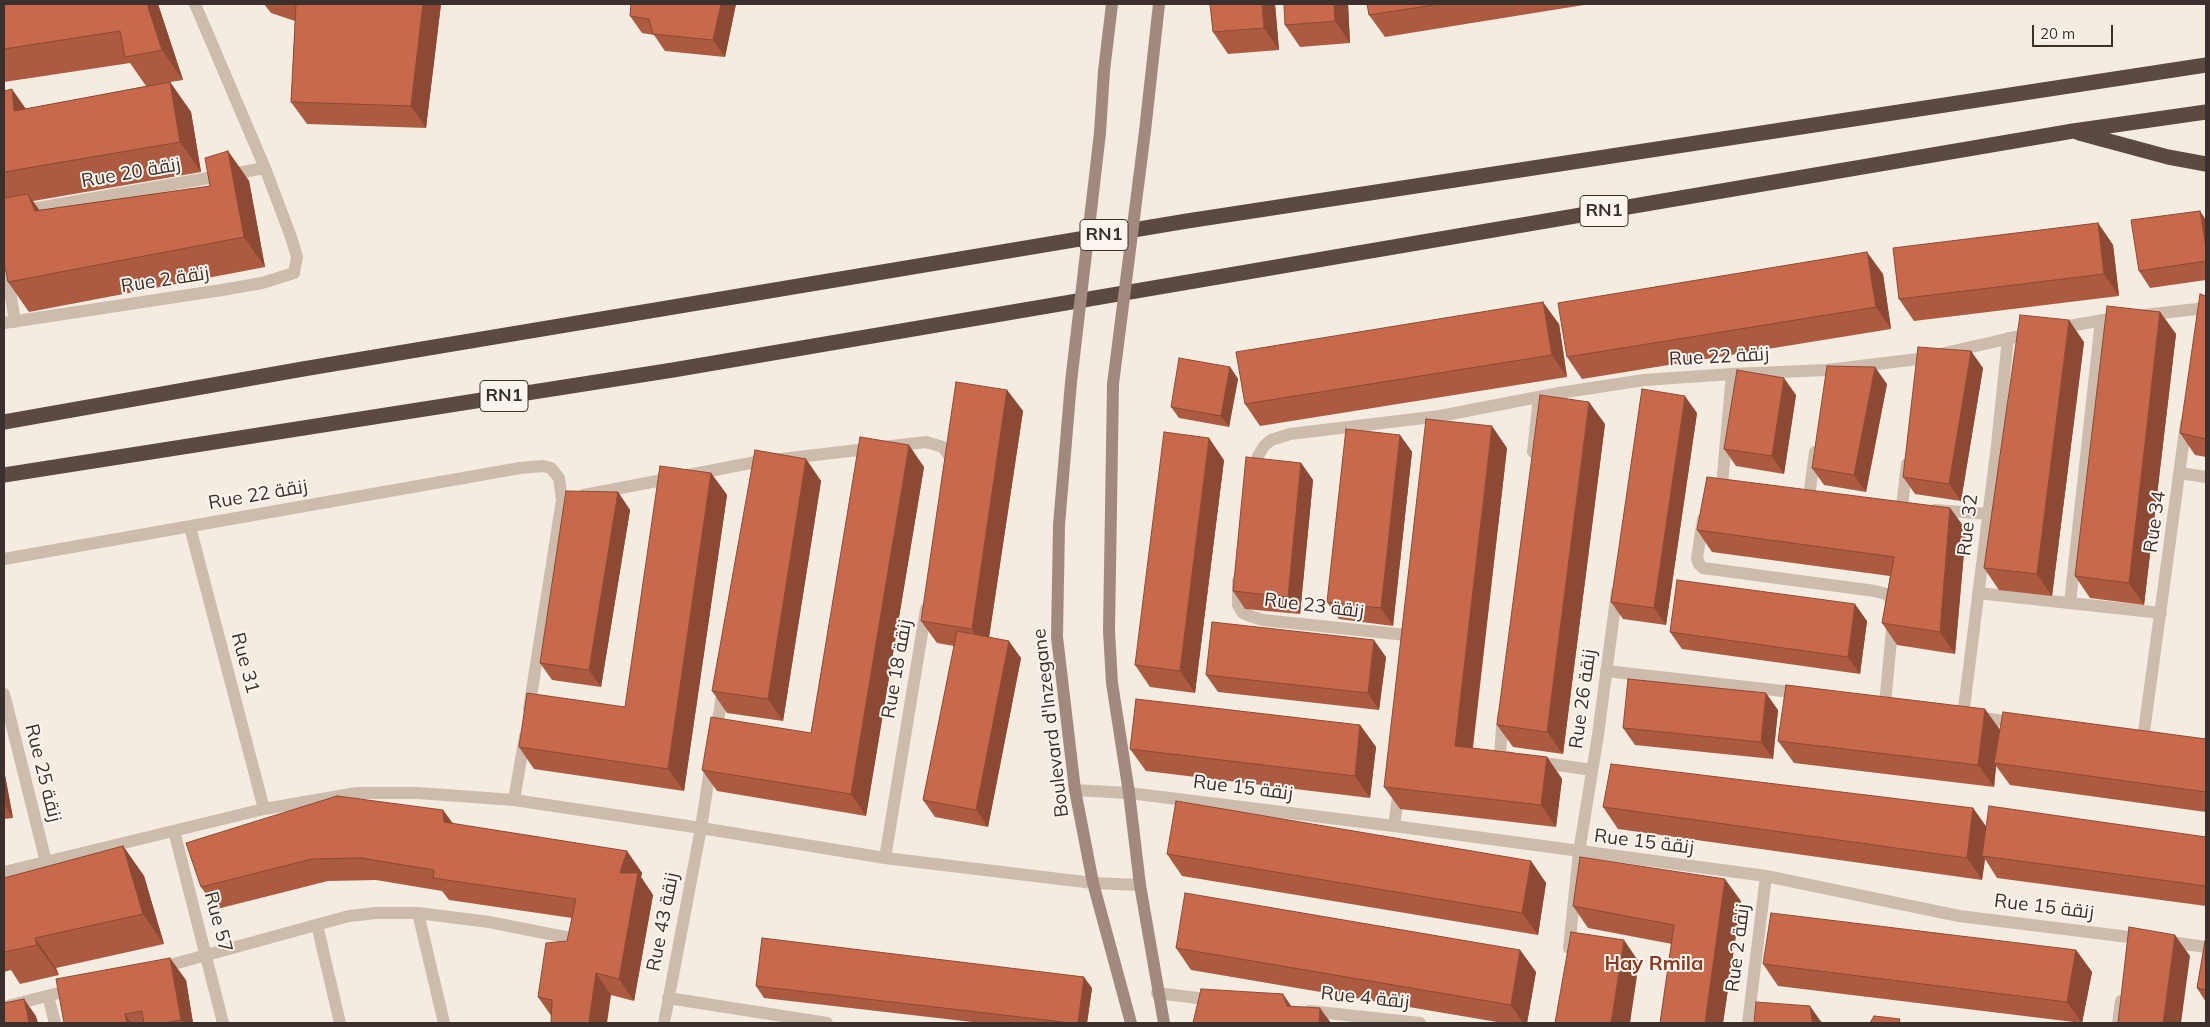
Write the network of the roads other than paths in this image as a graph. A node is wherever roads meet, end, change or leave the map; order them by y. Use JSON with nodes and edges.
{"nodes":[{"id":1,"x":195,"y":4,"type":"edge"},
{"id":2,"x":1112,"y":4,"type":"edge"},
{"id":3,"x":1159,"y":4,"type":"edge"},
{"id":4,"x":2206,"y":57,"type":"edge"},
{"id":5,"x":2206,"y":65,"type":"edge"},
{"id":6,"x":2086,"y":83,"type":"junction"},
{"id":7,"x":2206,"y":112,"type":"edge"},
{"id":8,"x":2073,"y":131,"type":"junction"},
{"id":9,"x":2206,"y":164,"type":"edge"},
{"id":10,"x":265,"y":168,"type":"junction"},
{"id":11,"x":4,"y":214,"type":"edge"},
{"id":12,"x":4,"y":254,"type":"edge"},
{"id":13,"x":2202,"y":312,"type":"edge"},
{"id":14,"x":2101,"y":320,"type":"junction"},
{"id":15,"x":10,"y":322,"type":"edge"},
{"id":16,"x":2008,"y":338,"type":"junction"},
{"id":17,"x":1732,"y":374,"type":"junction"},
{"id":18,"x":1538,"y":397,"type":"junction"},
{"id":19,"x":2188,"y":406,"type":"edge"},
{"id":20,"x":4,"y":422,"type":"edge"},
{"id":21,"x":1817,"y":438,"type":"edge"},
{"id":22,"x":1909,"y":447,"type":"edge"},
{"id":23,"x":1531,"y":464,"type":"edge"},
{"id":24,"x":2180,"y":473,"type":"junction"},
{"id":25,"x":4,"y":475,"type":"edge"},
{"id":26,"x":2206,"y":477,"type":"edge"},
{"id":27,"x":948,"y":479,"type":"edge"},
{"id":28,"x":1722,"y":485,"type":"junction"},
{"id":29,"x":1743,"y":488,"type":"edge"},
{"id":30,"x":1252,"y":490,"type":"edge"},
{"id":31,"x":1708,"y":490,"type":"edge"},
{"id":32,"x":1809,"y":497,"type":"edge"},
{"id":33,"x":562,"y":500,"type":"junction"},
{"id":34,"x":1705,"y":506,"type":"edge"},
{"id":35,"x":1988,"y":514,"type":"junction"},
{"id":36,"x":190,"y":527,"type":"junction"},
{"id":37,"x":4,"y":560,"type":"edge"},
{"id":38,"x":1619,"y":574,"type":"edge"},
{"id":39,"x":1239,"y":575,"type":"edge"},
{"id":40,"x":929,"y":592,"type":"edge"},
{"id":41,"x":1978,"y":593,"type":"junction"},
{"id":42,"x":2070,"y":603,"type":"junction"},
{"id":43,"x":2161,"y":613,"type":"junction"},
{"id":44,"x":1416,"y":636,"type":"edge"},
{"id":45,"x":726,"y":671,"type":"edge"},
{"id":46,"x":1606,"y":671,"type":"junction"},
{"id":47,"x":4,"y":694,"type":"edge"},
{"id":48,"x":1811,"y":695,"type":"edge"},
{"id":49,"x":1886,"y":704,"type":"edge"},
{"id":50,"x":1504,"y":705,"type":"edge"},
{"id":51,"x":2029,"y":724,"type":"edge"},
{"id":52,"x":2143,"y":739,"type":"edge"},
{"id":53,"x":1592,"y":770,"type":"junction"},
{"id":54,"x":1400,"y":778,"type":"edge"},
{"id":55,"x":1076,"y":790,"type":"junction"},
{"id":56,"x":1129,"y":793,"type":"junction"},
{"id":57,"x":514,"y":800,"type":"junction"},
{"id":58,"x":264,"y":809,"type":"junction"},
{"id":59,"x":1394,"y":826,"type":"junction"},
{"id":60,"x":701,"y":828,"type":"junction"},
{"id":61,"x":174,"y":831,"type":"junction"},
{"id":62,"x":1579,"y":852,"type":"junction"},
{"id":63,"x":885,"y":858,"type":"junction"},
{"id":64,"x":46,"y":862,"type":"junction"},
{"id":65,"x":4,"y":872,"type":"edge"},
{"id":66,"x":1766,"y":876,"type":"junction"},
{"id":67,"x":1093,"y":883,"type":"junction"},
{"id":68,"x":1140,"y":885,"type":"junction"},
{"id":69,"x":418,"y":914,"type":"junction"},
{"id":70,"x":317,"y":925,"type":"junction"},
{"id":71,"x":570,"y":938,"type":"edge"},
{"id":72,"x":2206,"y":947,"type":"edge"},
{"id":73,"x":208,"y":955,"type":"junction"},
{"id":74,"x":1567,"y":960,"type":"edge"},
{"id":75,"x":143,"y":972,"type":"edge"},
{"id":76,"x":2123,"y":985,"type":"edge"},
{"id":77,"x":86,"y":986,"type":"edge"},
{"id":78,"x":1157,"y":993,"type":"junction"},
{"id":79,"x":48,"y":996,"type":"junction"},
{"id":80,"x":668,"y":998,"type":"junction"},
{"id":81,"x":1225,"y":1001,"type":"edge"},
{"id":82,"x":4,"y":1008,"type":"edge"},
{"id":83,"x":1293,"y":1009,"type":"edge"},
{"id":84,"x":753,"y":1017,"type":"edge"},
{"id":85,"x":1370,"y":1021,"type":"edge"},
{"id":86,"x":55,"y":1023,"type":"edge"},
{"id":87,"x":223,"y":1023,"type":"edge"},
{"id":88,"x":340,"y":1023,"type":"edge"},
{"id":89,"x":444,"y":1023,"type":"edge"},
{"id":90,"x":664,"y":1023,"type":"edge"},
{"id":91,"x":827,"y":1023,"type":"edge"},
{"id":92,"x":1131,"y":1023,"type":"edge"},
{"id":93,"x":1164,"y":1023,"type":"edge"},
{"id":94,"x":1420,"y":1023,"type":"edge"},
{"id":95,"x":1748,"y":1023,"type":"edge"},
{"id":96,"x":2118,"y":1023,"type":"edge"}],
"edges":[{"from":1,"to":10,"type":"street","name":"Rue 2 زنقة"},
{"from":2,"to":55,"type":"street","name":"Boulevard d'Inzegane","bridge":true},
{"from":3,"to":56,"type":"street","bridge":true},
{"from":4,"to":6,"type":"highway"},
{"from":5,"to":6,"type":"highway","number":"RN1"},
{"from":6,"to":20,"type":"highway","number":"RN1"},
{"from":7,"to":8,"type":"highway","number":"RN1"},
{"from":8,"to":9,"type":"highway"},
{"from":8,"to":25,"type":"highway","number":"RN1"},
{"from":10,"to":11,"type":"street","name":"Rue 20 زنقة"},
{"from":10,"to":15,"type":"street","name":"Rue 2 زنقة"},
{"from":12,"to":15,"type":"street"},
{"from":13,"to":14,"type":"street","name":"Rue 22 زنقة"},
{"from":14,"to":16,"type":"street","name":"Rue 22 زنقة"},
{"from":14,"to":42,"type":"street"},
{"from":16,"to":17,"type":"street","name":"Rue 22 زنقة"},
{"from":16,"to":35,"type":"street","name":"Rue 32"},
{"from":17,"to":18,"type":"street","name":"Rue 22 زنقة"},
{"from":17,"to":28,"type":"street"},
{"from":18,"to":23,"type":"street"},
{"from":18,"to":30,"type":"street","name":"Rue 22 زنقة"},
{"from":19,"to":24,"type":"street","name":"Rue 34"},
{"from":21,"to":32,"type":"street"},
{"from":22,"to":35,"type":"street"},
{"from":24,"to":26,"type":"street"},
{"from":24,"to":43,"type":"street","name":"Rue 34"},
{"from":27,"to":33,"type":"street"},
{"from":28,"to":29,"type":"street"},
{"from":28,"to":31,"type":"street"},
{"from":33,"to":36,"type":"street","name":"Rue 22 زنقة"},
{"from":33,"to":57,"type":"street"},
{"from":34,"to":49,"type":"street"},
{"from":35,"to":41,"type":"street","name":"Rue 32"},
{"from":36,"to":37,"type":"street","name":"Rue 22 زنقة"},
{"from":36,"to":58,"type":"street","name":"Rue 31"},
{"from":38,"to":46,"type":"street","name":"Rue 26 زنقة"},
{"from":39,"to":44,"type":"street","name":"Rue 23 زنقة"},
{"from":40,"to":63,"type":"street","name":"Rue 18 زنقة"},
{"from":41,"to":42,"type":"street"},
{"from":41,"to":51,"type":"street","name":"Rue 32"},
{"from":42,"to":43,"type":"street"},
{"from":43,"to":52,"type":"street","name":"Rue 34"},
{"from":45,"to":60,"type":"street","name":"Rue 43 زنقة"},
{"from":46,"to":48,"type":"street"},
{"from":46,"to":53,"type":"street","name":"Rue 26 زنقة"},
{"from":47,"to":64,"type":"street","name":"Rue 25 زنقة"},
{"from":50,"to":53,"type":"street"},
{"from":53,"to":62,"type":"street","name":"Rue 26 زنقة"},
{"from":54,"to":59,"type":"street"},
{"from":55,"to":56,"type":"street","name":"Rue 15 زنقة"},
{"from":55,"to":67,"type":"street","name":"Boulevard d'Inzegane"},
{"from":56,"to":59,"type":"street","name":"Rue 15 زنقة"},
{"from":56,"to":68,"type":"street"},
{"from":57,"to":58,"type":"street"},
{"from":57,"to":60,"type":"street"},
{"from":58,"to":61,"type":"street"},
{"from":59,"to":62,"type":"street","name":"Rue 15 زنقة"},
{"from":60,"to":63,"type":"street"},
{"from":60,"to":80,"type":"street","name":"Rue 43 زنقة"},
{"from":61,"to":64,"type":"street"},
{"from":61,"to":73,"type":"street","name":"Rue 57"},
{"from":62,"to":66,"type":"street","name":"Rue 15 زنقة"},
{"from":62,"to":74,"type":"street","name":"Rue 26 زنقة"},
{"from":63,"to":67,"type":"street"},
{"from":64,"to":65,"type":"street"},
{"from":66,"to":72,"type":"street","name":"Rue 15 زنقة"},
{"from":66,"to":95,"type":"street","name":"Rue 2 زنقة"},
{"from":67,"to":68,"type":"street"},
{"from":67,"to":92,"type":"street","name":"Boulevard d'Inzegane"},
{"from":68,"to":78,"type":"street"},
{"from":69,"to":70,"type":"street"},
{"from":69,"to":71,"type":"street"},
{"from":69,"to":89,"type":"street"},
{"from":70,"to":73,"type":"street"},
{"from":70,"to":88,"type":"street"},
{"from":73,"to":75,"type":"street"},
{"from":73,"to":87,"type":"street","name":"Rue 57"},
{"from":76,"to":96,"type":"street"},
{"from":77,"to":79,"type":"street"},
{"from":78,"to":81,"type":"street"},
{"from":78,"to":93,"type":"street"},
{"from":79,"to":82,"type":"street"},
{"from":79,"to":86,"type":"street"},
{"from":80,"to":84,"type":"street"},
{"from":80,"to":90,"type":"street","name":"Rue 43 زنقة"},
{"from":83,"to":85,"type":"street","name":"Rue 4 زنقة"},
{"from":84,"to":91,"type":"street"},
{"from":85,"to":94,"type":"street","name":"Rue 4 زنقة"}]}
